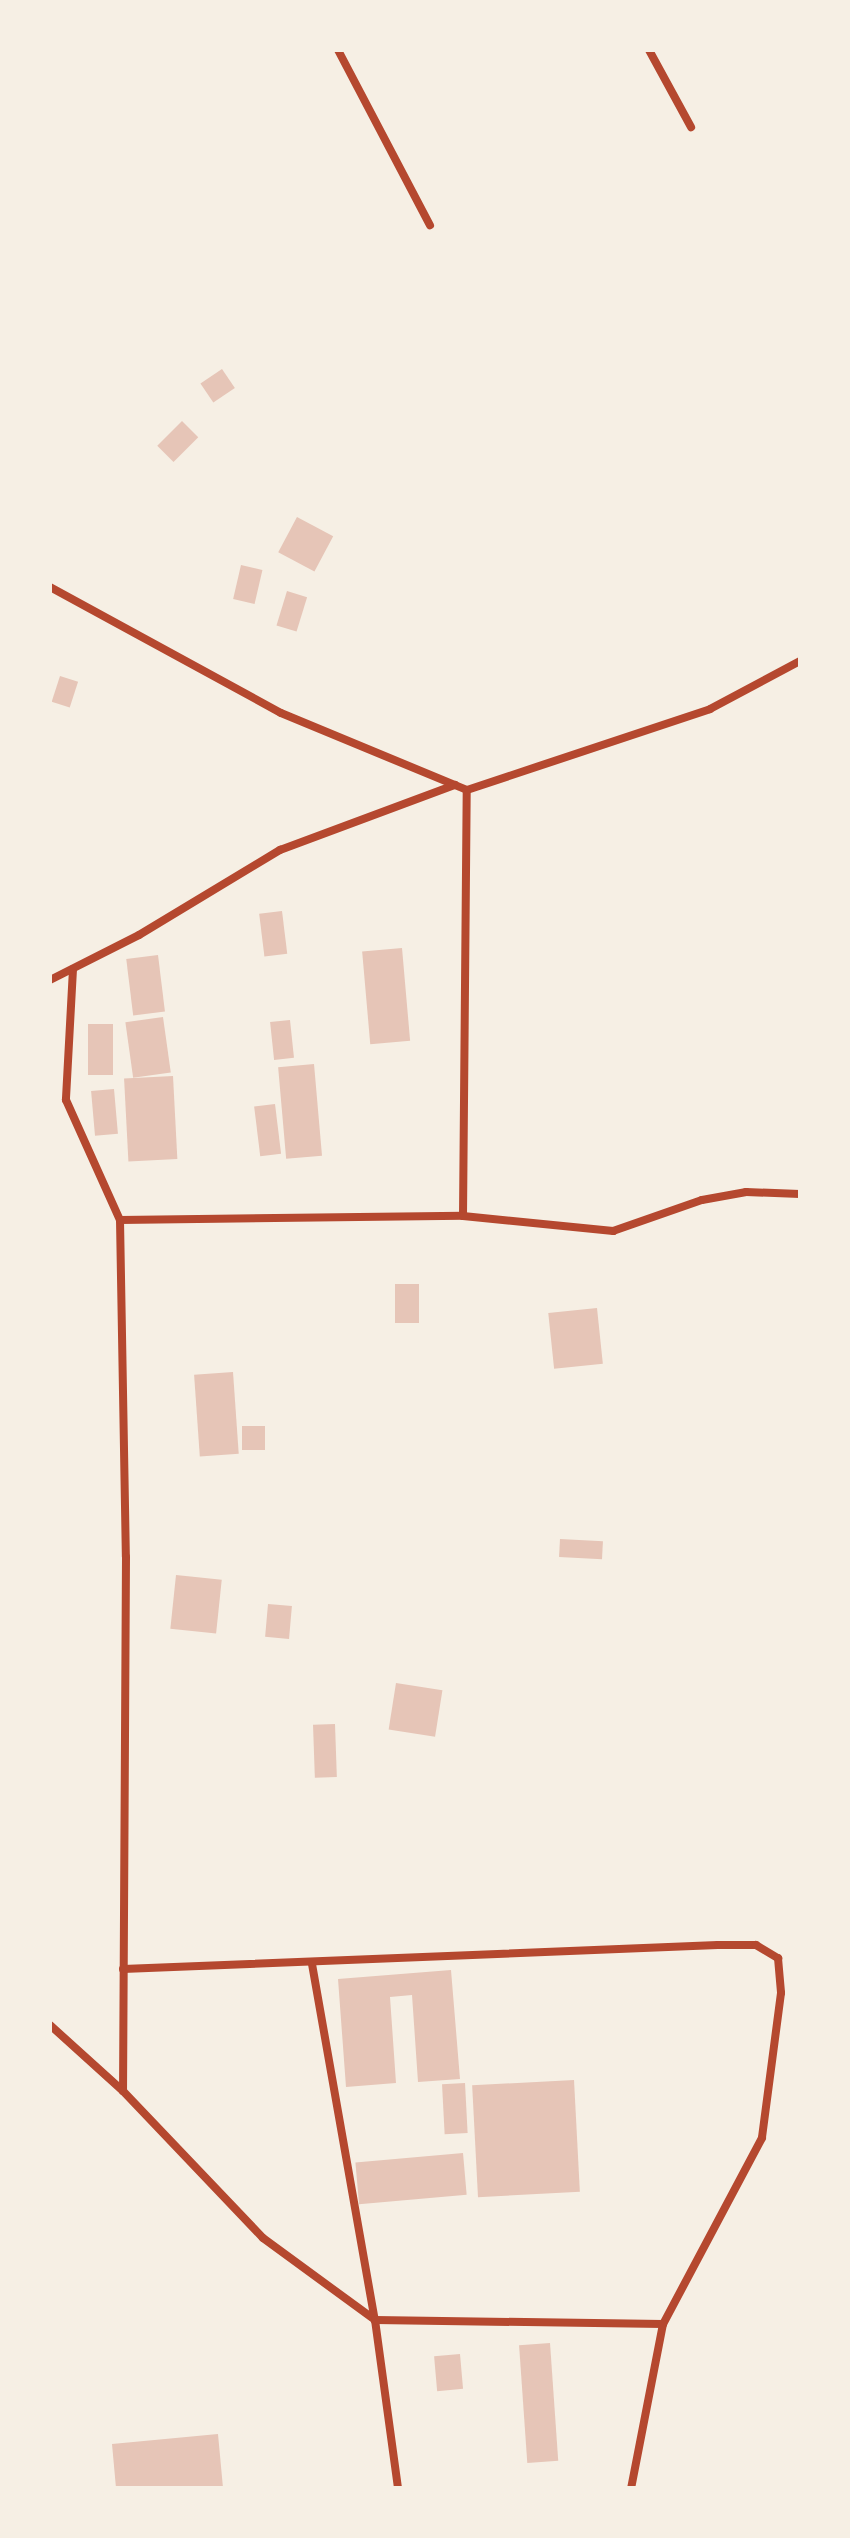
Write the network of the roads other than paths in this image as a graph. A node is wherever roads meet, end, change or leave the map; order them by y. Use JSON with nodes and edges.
{"nodes":[{"id":1,"x":338,"y":50,"type":"edge"},
{"id":2,"x":649,"y":50,"type":"edge"},
{"id":3,"x":691,"y":127,"type":"dead end"},
{"id":4,"x":430,"y":225,"type":"dead end"},
{"id":5,"x":50,"y":587,"type":"edge"},
{"id":6,"x":800,"y":661,"type":"edge"},
{"id":7,"x":455,"y":785,"type":"junction"},
{"id":8,"x":467,"y":790,"type":"junction"},
{"id":9,"x":73,"y":969,"type":"junction"},
{"id":10,"x":50,"y":980,"type":"edge"},
{"id":11,"x":800,"y":1194,"type":"edge"},
{"id":12,"x":463,"y":1216,"type":"junction"},
{"id":13,"x":120,"y":1220,"type":"junction"},
{"id":14,"x":312,"y":1964,"type":"junction"},
{"id":15,"x":123,"y":1969,"type":"junction"},
{"id":16,"x":50,"y":2025,"type":"edge"},
{"id":17,"x":123,"y":2091,"type":"junction"},
{"id":18,"x":375,"y":2320,"type":"junction"},
{"id":19,"x":663,"y":2324,"type":"junction"},
{"id":20,"x":398,"y":2488,"type":"edge"},
{"id":21,"x":631,"y":2488,"type":"edge"}],
"edges":[{"from":1,"to":4,"type":"street"},
{"from":2,"to":3,"type":"street"},
{"from":5,"to":7,"type":"street"},
{"from":6,"to":8,"type":"street"},
{"from":7,"to":8,"type":"street"},
{"from":7,"to":9,"type":"street"},
{"from":8,"to":12,"type":"street"},
{"from":9,"to":10,"type":"street"},
{"from":9,"to":13,"type":"street"},
{"from":11,"to":12,"type":"street"},
{"from":12,"to":13,"type":"street"},
{"from":13,"to":15,"type":"street"},
{"from":14,"to":15,"type":"street"},
{"from":14,"to":18,"type":"street"},
{"from":14,"to":19,"type":"street"},
{"from":15,"to":17,"type":"street"},
{"from":16,"to":17,"type":"street"},
{"from":17,"to":18,"type":"street"},
{"from":18,"to":19,"type":"street"},
{"from":18,"to":20,"type":"street"},
{"from":19,"to":21,"type":"street"}]}
